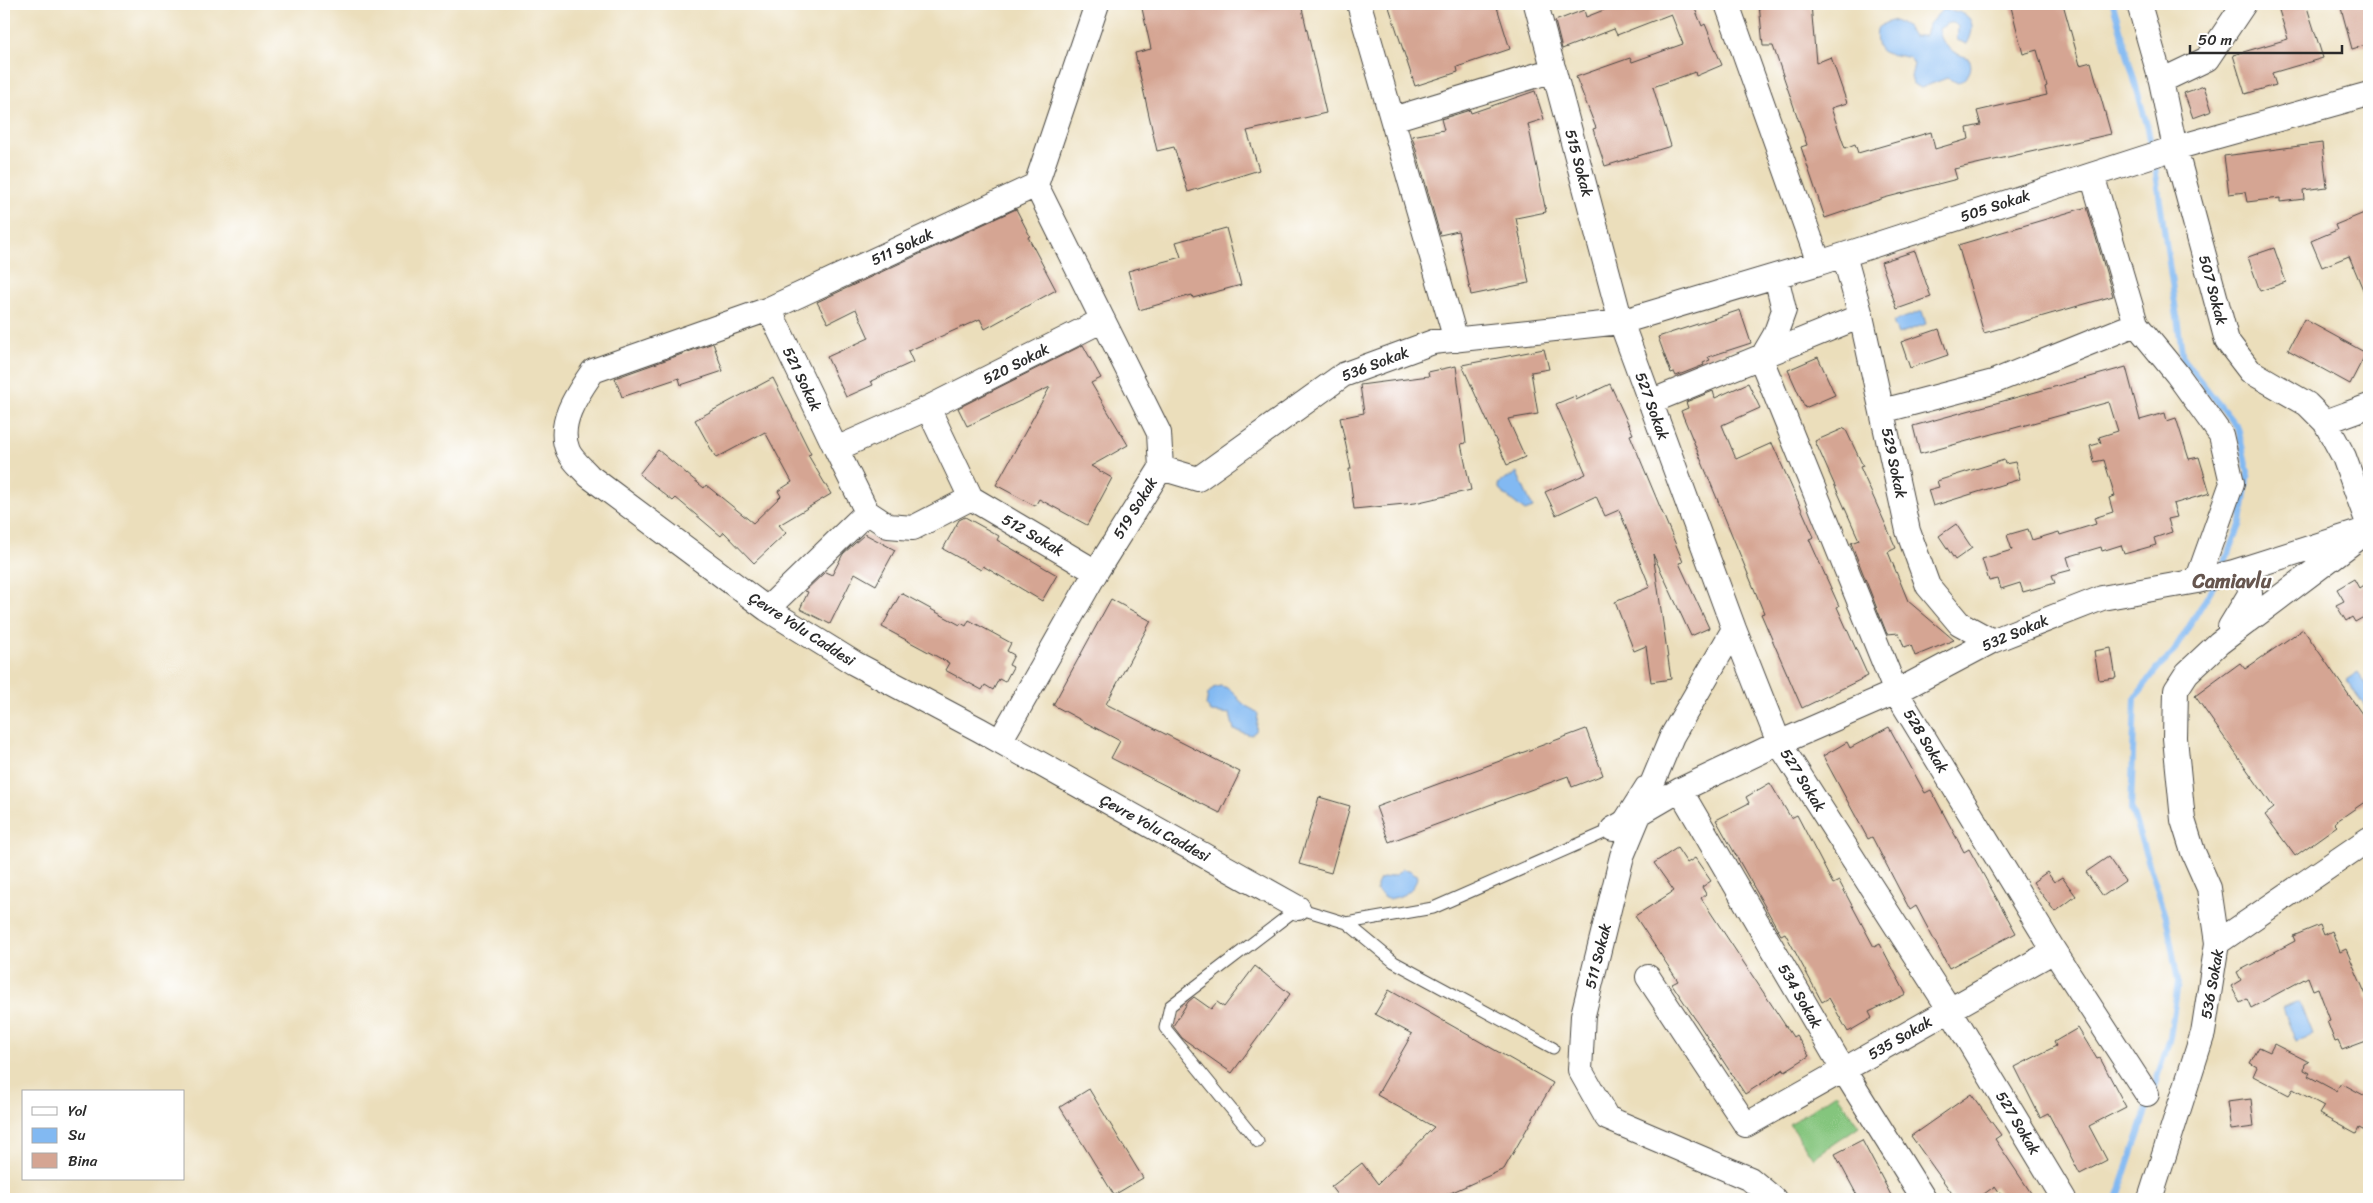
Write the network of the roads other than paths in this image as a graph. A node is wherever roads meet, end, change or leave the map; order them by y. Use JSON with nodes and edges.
{"nodes":[{"id":1,"x":1098,"y":4,"type":"edge"},
{"id":2,"x":1359,"y":4,"type":"edge"},
{"id":3,"x":1536,"y":4,"type":"edge"},
{"id":4,"x":1727,"y":4,"type":"edge"},
{"id":5,"x":2139,"y":4,"type":"edge"},
{"id":6,"x":2244,"y":4,"type":"edge"},
{"id":7,"x":1554,"y":70,"type":"junction"},
{"id":8,"x":2161,"y":81,"type":"junction"},
{"id":9,"x":2369,"y":94,"type":"edge"},
{"id":10,"x":1393,"y":120,"type":"junction"},
{"id":11,"x":2175,"y":148,"type":"junction"},
{"id":12,"x":2092,"y":175,"type":"junction"},
{"id":13,"x":1036,"y":185,"type":"junction"},
{"id":14,"x":1844,"y":255,"type":"junction"},
{"id":15,"x":1819,"y":263,"type":"junction"},
{"id":16,"x":1776,"y":276,"type":"junction"},
{"id":17,"x":769,"y":309,"type":"junction"},
{"id":18,"x":1861,"y":316,"type":"junction"},
{"id":19,"x":1103,"y":320,"type":"junction"},
{"id":20,"x":1621,"y":322,"type":"junction"},
{"id":21,"x":2136,"y":324,"type":"junction"},
{"id":22,"x":1456,"y":340,"type":"junction"},
{"id":23,"x":1760,"y":359,"type":"junction"},
{"id":24,"x":1650,"y":402,"type":"junction"},
{"id":25,"x":2369,"y":406,"type":"edge"},
{"id":26,"x":928,"y":408,"type":"junction"},
{"id":27,"x":1882,"y":411,"type":"junction"},
{"id":28,"x":2325,"y":422,"type":"junction"},
{"id":29,"x":836,"y":449,"type":"junction"},
{"id":30,"x":1161,"y":468,"type":"junction"},
{"id":31,"x":971,"y":498,"type":"junction"},
{"id":32,"x":867,"y":512,"type":"junction"},
{"id":33,"x":2369,"y":528,"type":"edge"},
{"id":34,"x":1096,"y":572,"type":"junction"},
{"id":35,"x":2234,"y":572,"type":"junction"},
{"id":36,"x":2197,"y":581,"type":"junction"},
{"id":37,"x":767,"y":609,"type":"junction"},
{"id":38,"x":1734,"y":629,"type":"junction"},
{"id":39,"x":1992,"y":641,"type":"junction"},
{"id":40,"x":2219,"y":643,"type":"junction"},
{"id":41,"x":1896,"y":692,"type":"junction"},
{"id":42,"x":1672,"y":736,"type":"junction"},
{"id":43,"x":1000,"y":741,"type":"junction"},
{"id":44,"x":1779,"y":743,"type":"junction"},
{"id":45,"x":1680,"y":790,"type":"junction"},
{"id":46,"x":1640,"y":813,"type":"junction"},
{"id":47,"x":1613,"y":829,"type":"junction"},
{"id":48,"x":2369,"y":839,"type":"edge"},
{"id":49,"x":1298,"y":908,"type":"junction"},
{"id":50,"x":1347,"y":922,"type":"junction"},
{"id":51,"x":2217,"y":943,"type":"junction"},
{"id":52,"x":2054,"y":951,"type":"junction"},
{"id":53,"x":1648,"y":977,"type":"dead end"},
{"id":54,"x":1950,"y":1010,"type":"junction"},
{"id":55,"x":1553,"y":1048,"type":"dead end"},
{"id":56,"x":1844,"y":1071,"type":"junction"},
{"id":57,"x":2147,"y":1094,"type":"dead end"},
{"id":58,"x":1258,"y":1142,"type":"dead end"},
{"id":59,"x":1774,"y":1199,"type":"edge"},
{"id":60,"x":1924,"y":1199,"type":"edge"},
{"id":61,"x":2064,"y":1199,"type":"edge"},
{"id":62,"x":2150,"y":1199,"type":"edge"}],
"edges":[{"from":1,"to":13,"type":"street"},
{"from":2,"to":10,"type":"street"},
{"from":3,"to":7,"type":"street","name":"515 Sokak"},
{"from":4,"to":15,"type":"street"},
{"from":5,"to":8,"type":"street","name":"507 Sokak"},
{"from":6,"to":8,"type":"street"},
{"from":7,"to":10,"type":"street"},
{"from":7,"to":20,"type":"street","name":"515 Sokak"},
{"from":8,"to":11,"type":"street","name":"507 Sokak"},
{"from":9,"to":11,"type":"street","name":"505 Sokak"},
{"from":10,"to":22,"type":"street"},
{"from":11,"to":12,"type":"street","name":"505 Sokak"},
{"from":11,"to":28,"type":"street","name":"507 Sokak"},
{"from":12,"to":14,"type":"street","name":"505 Sokak"},
{"from":12,"to":21,"type":"street"},
{"from":13,"to":17,"type":"street","name":"511 Sokak"},
{"from":13,"to":19,"type":"street","name":"519 Sokak"},
{"from":14,"to":15,"type":"street","name":"505 Sokak"},
{"from":14,"to":18,"type":"street","name":"529 Sokak"},
{"from":15,"to":16,"type":"street","name":"505 Sokak"},
{"from":16,"to":20,"type":"street","name":"505 Sokak"},
{"from":16,"to":23,"type":"street"},
{"from":17,"to":29,"type":"street","name":"521 Sokak"},
{"from":17,"to":37,"type":"street","name":"Çevre Yolu Caddesi"},
{"from":18,"to":23,"type":"street"},
{"from":18,"to":27,"type":"street","name":"529 Sokak"},
{"from":19,"to":26,"type":"street","name":"520 Sokak"},
{"from":19,"to":30,"type":"street","name":"519 Sokak"},
{"from":20,"to":22,"type":"street","name":"536 Sokak"},
{"from":20,"to":24,"type":"street","name":"527 Sokak"},
{"from":21,"to":27,"type":"street"},
{"from":21,"to":36,"type":"street"},
{"from":22,"to":30,"type":"street","name":"536 Sokak"},
{"from":23,"to":24,"type":"street"},
{"from":23,"to":41,"type":"street","name":"528 Sokak"},
{"from":24,"to":38,"type":"street","name":"527 Sokak"},
{"from":25,"to":28,"type":"street"},
{"from":26,"to":29,"type":"street","name":"520 Sokak"},
{"from":26,"to":31,"type":"street"},
{"from":27,"to":39,"type":"street","name":"529 Sokak"},
{"from":28,"to":33,"type":"street","name":"507 Sokak"},
{"from":29,"to":32,"type":"street","name":"521 Sokak"},
{"from":30,"to":34,"type":"street","name":"519 Sokak"},
{"from":31,"to":32,"type":"street"},
{"from":31,"to":34,"type":"street","name":"512 Sokak"},
{"from":32,"to":37,"type":"street"},
{"from":33,"to":35,"type":"street","name":"532 Sokak"},
{"from":33,"to":40,"type":"street"},
{"from":34,"to":43,"type":"street","name":"519 Sokak"},
{"from":35,"to":36,"type":"street","name":"532 Sokak"},
{"from":35,"to":40,"type":"street"},
{"from":36,"to":39,"type":"street","name":"532 Sokak"},
{"from":37,"to":43,"type":"street","name":"Çevre Yolu Caddesi"},
{"from":38,"to":42,"type":"street","name":"511 Sokak"},
{"from":38,"to":44,"type":"street","name":"527 Sokak"},
{"from":39,"to":41,"type":"street","name":"532 Sokak"},
{"from":40,"to":51,"type":"street"},
{"from":41,"to":44,"type":"street","name":"532 Sokak"},
{"from":41,"to":52,"type":"street","name":"528 Sokak"},
{"from":42,"to":46,"type":"street","name":"511 Sokak"},
{"from":42,"to":47,"type":"lane"},
{"from":43,"to":49,"type":"street","name":"Çevre Yolu Caddesi"},
{"from":44,"to":45,"type":"street","name":"532 Sokak"},
{"from":44,"to":54,"type":"street","name":"527 Sokak"},
{"from":45,"to":46,"type":"street","name":"532 Sokak"},
{"from":45,"to":56,"type":"street","name":"534 Sokak"},
{"from":46,"to":47,"type":"street","name":"532 Sokak"},
{"from":46,"to":59,"type":"street","name":"511 Sokak"},
{"from":47,"to":50,"type":"lane"},
{"from":48,"to":51,"type":"street","name":"536 Sokak"},
{"from":49,"to":50,"type":"lane"},
{"from":49,"to":58,"type":"lane"},
{"from":50,"to":55,"type":"lane"},
{"from":51,"to":62,"type":"street","name":"536 Sokak"},
{"from":52,"to":54,"type":"street","name":"535 Sokak"},
{"from":52,"to":57,"type":"street","name":"528 Sokak"},
{"from":53,"to":56,"type":"street","name":"535 Sokak"},
{"from":54,"to":56,"type":"street","name":"535 Sokak"},
{"from":54,"to":61,"type":"street","name":"527 Sokak"},
{"from":56,"to":60,"type":"street","name":"534 Sokak"}]}
